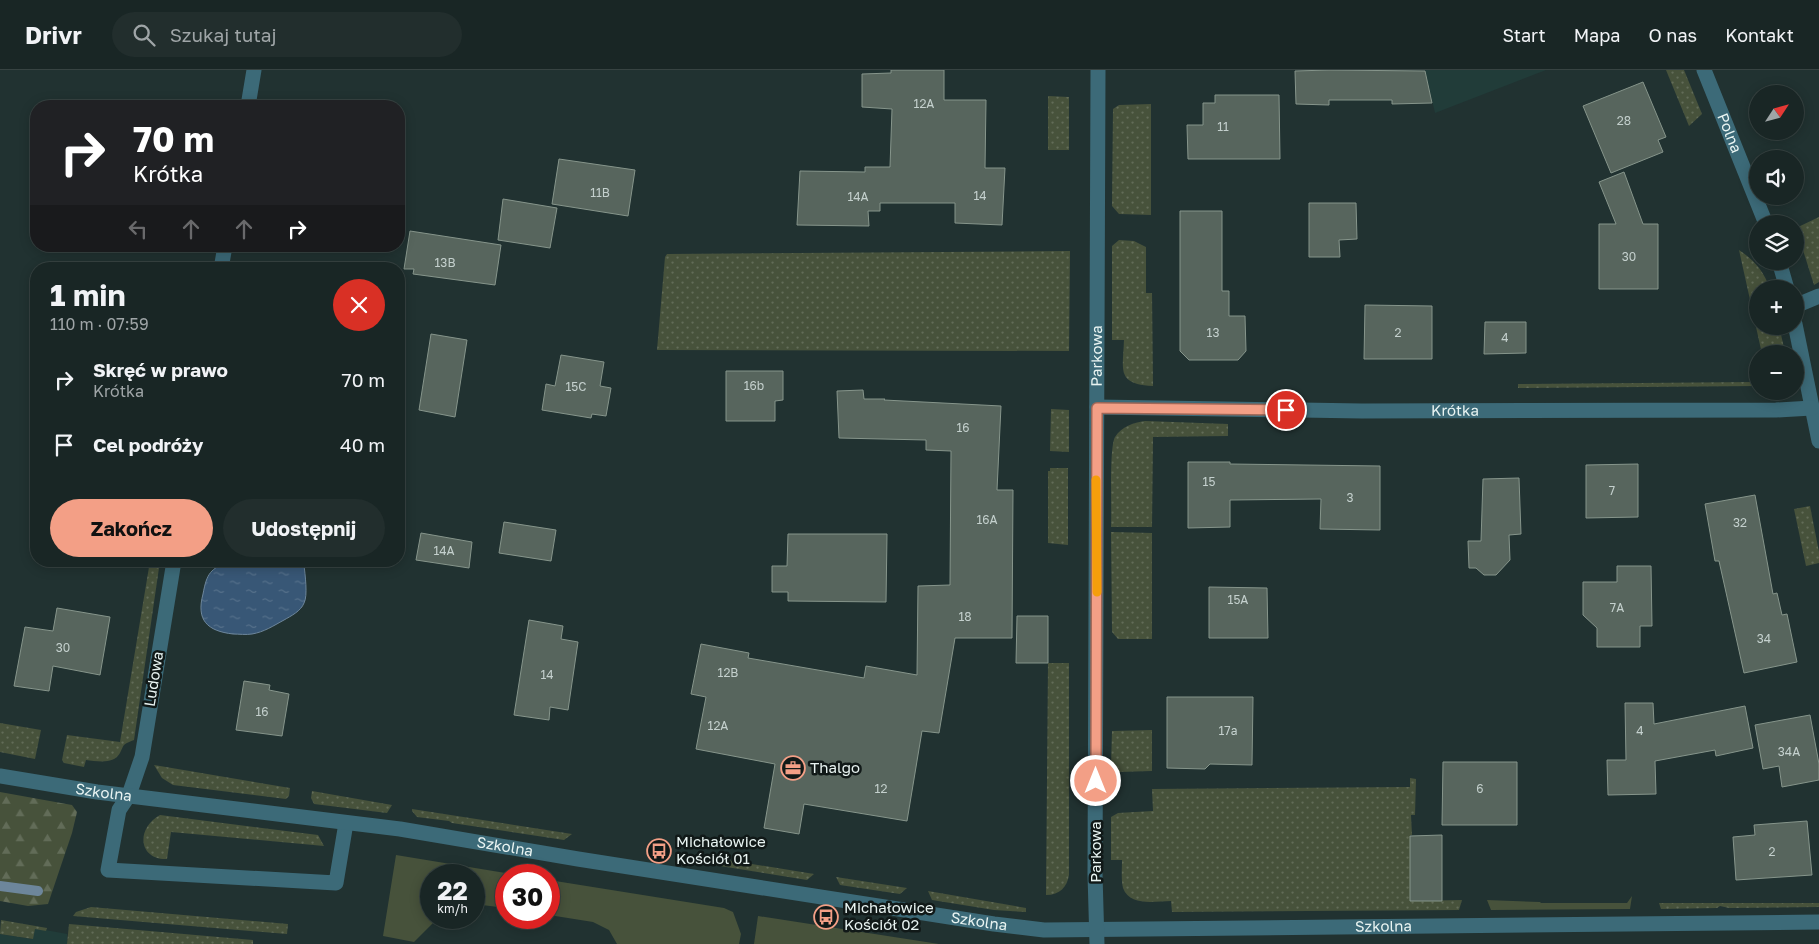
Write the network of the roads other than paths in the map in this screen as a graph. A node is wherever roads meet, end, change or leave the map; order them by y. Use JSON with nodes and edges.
{"nodes":[{"id":1,"x":254,"y":70,"type":"edge"},
{"id":2,"x":1098,"y":70,"type":"edge"},
{"id":3,"x":1704,"y":70,"type":"edge"},
{"id":4,"x":249,"y":100,"type":"edge"},
{"id":5,"x":1762,"y":215,"type":"edge"},
{"id":6,"x":1819,"y":296,"type":"edge"},
{"id":7,"x":1804,"y":302,"type":"edge"},
{"id":8,"x":1797,"y":335,"type":"edge"},
{"id":9,"x":1097,"y":408,"type":"junction"},
{"id":10,"x":1812,"y":408,"type":"junction"},
{"id":11,"x":1819,"y":441,"type":"edge"},
{"id":12,"x":173,"y":567,"type":"edge"},
{"id":13,"x":0,"y":776,"type":"edge"},
{"id":14,"x":129,"y":795,"type":"junction"},
{"id":15,"x":346,"y":823,"type":"junction"},
{"id":16,"x":1819,"y":922,"type":"edge"},
{"id":17,"x":1097,"y":936,"type":"edge"}],
"edges":[{"from":1,"to":4,"type":"street"},
{"from":2,"to":9,"type":"street","name":"Parkowa"},
{"from":3,"to":5,"type":"street","name":"Polna"},
{"from":6,"to":7,"type":"street"},
{"from":8,"to":10,"type":"street"},
{"from":9,"to":10,"type":"street","name":"Krótka"},
{"from":9,"to":17,"type":"street","name":"Parkowa"},
{"from":10,"to":11,"type":"street"},
{"from":12,"to":14,"type":"street","name":"Ludowa"},
{"from":13,"to":14,"type":"street","name":"Szkolna"},
{"from":14,"to":15,"type":"street","name":"Szkolna"},
{"from":14,"to":15,"type":"street","name":"Ludowa"},
{"from":15,"to":17,"type":"street","name":"Szkolna"},
{"from":16,"to":17,"type":"street","name":"Szkolna"}]}
